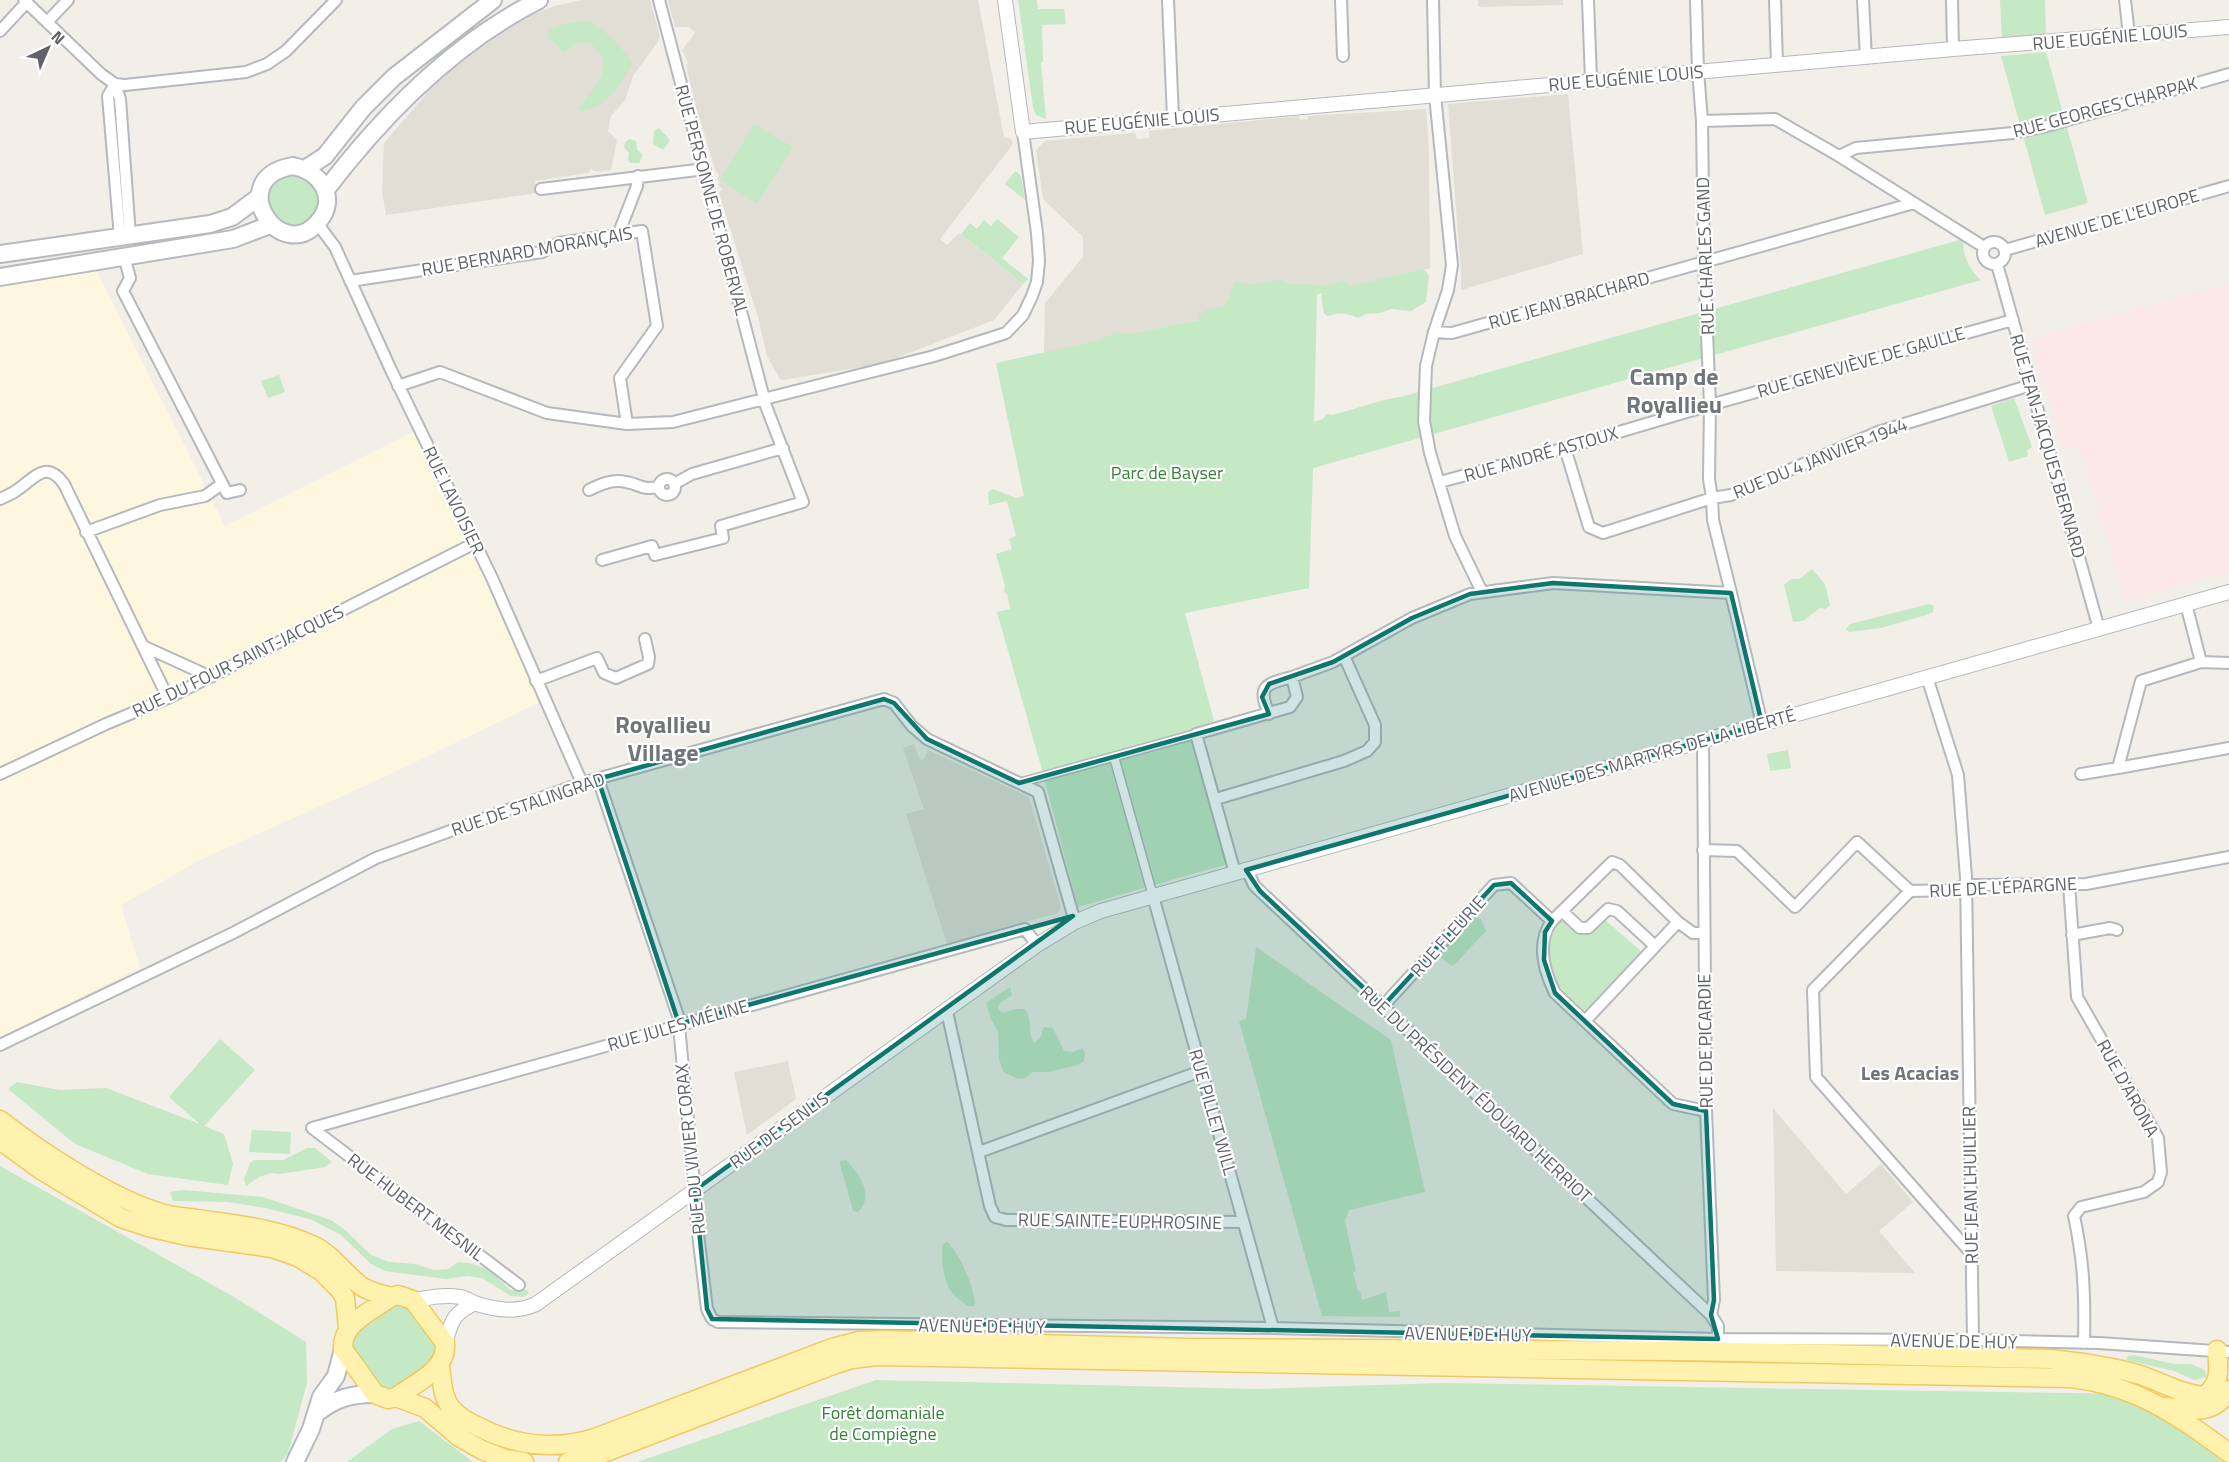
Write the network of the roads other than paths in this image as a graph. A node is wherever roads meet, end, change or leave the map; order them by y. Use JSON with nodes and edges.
{"nodes":[{"id":1,"x":68,"y":0,"type":"edge"},
{"id":2,"x":336,"y":0,"type":"edge"},
{"id":3,"x":493,"y":0,"type":"edge"},
{"id":4,"x":538,"y":0,"type":"edge"},
{"id":5,"x":659,"y":0,"type":"edge"},
{"id":6,"x":1005,"y":0,"type":"edge"},
{"id":7,"x":1168,"y":0,"type":"edge"},
{"id":8,"x":1341,"y":0,"type":"edge"},
{"id":9,"x":1433,"y":0,"type":"edge"},
{"id":10,"x":1588,"y":0,"type":"edge"},
{"id":11,"x":1696,"y":0,"type":"edge"},
{"id":12,"x":1775,"y":0,"type":"edge"},
{"id":13,"x":1863,"y":0,"type":"edge"},
{"id":14,"x":1952,"y":0,"type":"edge"},
{"id":15,"x":2125,"y":0,"type":"edge"},
{"id":16,"x":26,"y":1,"type":"edge"},
{"id":17,"x":47,"y":22,"type":"junction"},
{"id":18,"x":2229,"y":27,"type":"edge"},
{"id":19,"x":0,"y":31,"type":"edge"},
{"id":20,"x":2129,"y":35,"type":"junction"},
{"id":21,"x":1953,"y":49,"type":"junction"},
{"id":22,"x":1343,"y":56,"type":"dead end"},
{"id":23,"x":1866,"y":58,"type":"junction"},
{"id":24,"x":1777,"y":64,"type":"junction"},
{"id":25,"x":1698,"y":71,"type":"junction"},
{"id":26,"x":2229,"y":74,"type":"edge"},
{"id":27,"x":1591,"y":81,"type":"junction"},
{"id":28,"x":115,"y":84,"type":"junction"},
{"id":29,"x":1435,"y":95,"type":"junction"},
{"id":30,"x":1173,"y":118,"type":"junction"},
{"id":31,"x":1702,"y":122,"type":"junction"},
{"id":32,"x":1023,"y":132,"type":"junction"},
{"id":33,"x":1839,"y":156,"type":"junction"},
{"id":34,"x":305,"y":169,"type":"junction"},
{"id":35,"x":705,"y":169,"type":"junction"},
{"id":36,"x":638,"y":176,"type":"junction"},
{"id":37,"x":2229,"y":186,"type":"edge"},
{"id":38,"x":541,"y":189,"type":"dead end"},
{"id":39,"x":325,"y":191,"type":"junction"},
{"id":40,"x":259,"y":197,"type":"junction"},
{"id":41,"x":1914,"y":203,"type":"junction"},
{"id":42,"x":317,"y":223,"type":"junction"},
{"id":43,"x":270,"y":225,"type":"junction"},
{"id":44,"x":131,"y":235,"type":"junction"},
{"id":45,"x":618,"y":235,"type":"junction"},
{"id":46,"x":1984,"y":247,"type":"junction"},
{"id":47,"x":2005,"y":250,"type":"junction"},
{"id":48,"x":0,"y":254,"type":"edge"},
{"id":49,"x":124,"y":256,"type":"junction"},
{"id":50,"x":1704,"y":262,"type":"junction"},
{"id":51,"x":1997,"y":264,"type":"junction"},
{"id":52,"x":0,"y":277,"type":"edge"},
{"id":53,"x":350,"y":281,"type":"junction"},
{"id":54,"x":2013,"y":320,"type":"junction"},
{"id":55,"x":1434,"y":332,"type":"junction"},
{"id":56,"x":2031,"y":385,"type":"junction"},
{"id":57,"x":399,"y":386,"type":"junction"},
{"id":58,"x":765,"y":400,"type":"junction"},
{"id":59,"x":1710,"y":405,"type":"junction"},
{"id":60,"x":627,"y":424,"type":"junction"},
{"id":61,"x":783,"y":448,"type":"junction"},
{"id":62,"x":1565,"y":448,"type":"junction"},
{"id":63,"x":1440,"y":482,"type":"junction"},
{"id":64,"x":222,"y":484,"type":"junction"},
{"id":65,"x":240,"y":490,"type":"dead end"},
{"id":66,"x":589,"y":490,"type":"dead end"},
{"id":67,"x":1712,"y":498,"type":"junction"},
{"id":68,"x":0,"y":499,"type":"edge"},
{"id":69,"x":86,"y":532,"type":"junction"},
{"id":70,"x":475,"y":543,"type":"junction"},
{"id":71,"x":602,"y":560,"type":"dead end"},
{"id":72,"x":1482,"y":592,"type":"junction"},
{"id":73,"x":2229,"y":592,"type":"edge"},
{"id":74,"x":1731,"y":593,"type":"junction"},
{"id":75,"x":2186,"y":604,"type":"junction"},
{"id":76,"x":2099,"y":629,"type":"junction"},
{"id":77,"x":645,"y":639,"type":"dead end"},
{"id":78,"x":143,"y":646,"type":"junction"},
{"id":79,"x":1344,"y":656,"type":"junction"},
{"id":80,"x":2201,"y":663,"type":"junction"},
{"id":81,"x":2229,"y":663,"type":"edge"},
{"id":82,"x":211,"y":677,"type":"junction"},
{"id":83,"x":1292,"y":677,"type":"junction"},
{"id":84,"x":1927,"y":677,"type":"junction"},
{"id":85,"x":536,"y":681,"type":"junction"},
{"id":86,"x":168,"y":698,"type":"junction"},
{"id":87,"x":1269,"y":714,"type":"junction"},
{"id":88,"x":1762,"y":723,"type":"junction"},
{"id":89,"x":1196,"y":734,"type":"junction"},
{"id":90,"x":1703,"y":741,"type":"junction"},
{"id":91,"x":2229,"y":748,"type":"edge"},
{"id":92,"x":1114,"y":757,"type":"junction"},
{"id":93,"x":2118,"y":768,"type":"junction"},
{"id":94,"x":0,"y":774,"type":"edge"},
{"id":95,"x":2081,"y":774,"type":"dead end"},
{"id":96,"x":598,"y":778,"type":"junction"},
{"id":97,"x":582,"y":783,"type":"junction"},
{"id":98,"x":1018,"y":783,"type":"junction"},
{"id":99,"x":1216,"y":799,"type":"junction"},
{"id":100,"x":1703,"y":850,"type":"junction"},
{"id":101,"x":2229,"y":857,"type":"edge"},
{"id":102,"x":1241,"y":872,"type":"junction"},
{"id":103,"x":2069,"y":884,"type":"junction"},
{"id":104,"x":1966,"y":885,"type":"junction"},
{"id":105,"x":1910,"y":891,"type":"junction"},
{"id":106,"x":1153,"y":896,"type":"junction"},
{"id":107,"x":1563,"y":912,"type":"junction"},
{"id":108,"x":1552,"y":921,"type":"junction"},
{"id":109,"x":1075,"y":922,"type":"junction"},
{"id":110,"x":1678,"y":922,"type":"junction"},
{"id":111,"x":2117,"y":930,"type":"dead end"},
{"id":112,"x":1704,"y":933,"type":"junction"},
{"id":113,"x":2072,"y":934,"type":"junction"},
{"id":114,"x":1037,"y":945,"type":"junction"},
{"id":115,"x":1655,"y":946,"type":"junction"},
{"id":116,"x":1383,"y":1006,"type":"junction"},
{"id":117,"x":944,"y":1011,"type":"junction"},
{"id":118,"x":1585,"y":1022,"type":"junction"},
{"id":119,"x":679,"y":1024,"type":"junction"},
{"id":120,"x":0,"y":1045,"type":"edge"},
{"id":121,"x":1201,"y":1071,"type":"junction"},
{"id":122,"x":1706,"y":1111,"type":"junction"},
{"id":123,"x":0,"y":1120,"type":"edge"},
{"id":124,"x":312,"y":1128,"type":"joint"},
{"id":125,"x":0,"y":1140,"type":"edge"},
{"id":126,"x":979,"y":1152,"type":"junction"},
{"id":127,"x":695,"y":1190,"type":"junction"},
{"id":128,"x":1244,"y":1222,"type":"junction"},
{"id":129,"x":1971,"y":1253,"type":"junction"},
{"id":130,"x":519,"y":1285,"type":"dead end"},
{"id":131,"x":391,"y":1297,"type":"junction"},
{"id":132,"x":413,"y":1300,"type":"junction"},
{"id":133,"x":475,"y":1303,"type":"junction"},
{"id":134,"x":709,"y":1315,"type":"joint"},
{"id":135,"x":1711,"y":1315,"type":"junction"},
{"id":136,"x":348,"y":1328,"type":"junction"},
{"id":137,"x":1273,"y":1328,"type":"junction"},
{"id":138,"x":1718,"y":1339,"type":"junction"},
{"id":139,"x":1974,"y":1340,"type":"junction"},
{"id":140,"x":445,"y":1343,"type":"junction"},
{"id":141,"x":2084,"y":1343,"type":"junction"},
{"id":142,"x":343,"y":1349,"type":"junction"},
{"id":143,"x":2223,"y":1351,"type":"edge"},
{"id":144,"x":440,"y":1366,"type":"junction"},
{"id":145,"x":2130,"y":1373,"type":"junction"},
{"id":146,"x":2228,"y":1392,"type":"edge"},
{"id":147,"x":375,"y":1394,"type":"junction"},
{"id":148,"x":396,"y":1397,"type":"junction"},
{"id":149,"x":2164,"y":1407,"type":"junction"},
{"id":150,"x":2189,"y":1408,"type":"junction"},
{"id":151,"x":2229,"y":1412,"type":"edge"},
{"id":152,"x":317,"y":1413,"type":"junction"},
{"id":153,"x":2229,"y":1439,"type":"edge"},
{"id":154,"x":2229,"y":1453,"type":"edge"},
{"id":155,"x":295,"y":1462,"type":"edge"},
{"id":156,"x":524,"y":1462,"type":"edge"},
{"id":157,"x":568,"y":1462,"type":"edge"}],
"edges":[{"from":1,"to":17,"type":"street"},
{"from":2,"to":28,"type":"street"},
{"from":3,"to":34,"type":"main road"},
{"from":4,"to":39,"type":"main road"},
{"from":5,"to":35,"type":"street","name":"RUE PERSONNE DE ROBERVAL"},
{"from":6,"to":32,"type":"street"},
{"from":7,"to":30,"type":"street"},
{"from":8,"to":22,"type":"street"},
{"from":9,"to":29,"type":"street"},
{"from":10,"to":27,"type":"street"},
{"from":11,"to":25,"type":"street","name":"RUE CHARLES GAND"},
{"from":12,"to":24,"type":"street"},
{"from":13,"to":23,"type":"street"},
{"from":14,"to":21,"type":"street"},
{"from":15,"to":20,"type":"street"},
{"from":16,"to":17,"type":"street"},
{"from":16,"to":19,"type":"street"},
{"from":17,"to":28,"type":"street"},
{"from":18,"to":20,"type":"street","name":"RUE EUGÉNIE LOUIS"},
{"from":20,"to":21,"type":"street","name":"RUE EUGÉNIE LOUIS"},
{"from":21,"to":23,"type":"street","name":"RUE EUGÉNIE LOUIS"},
{"from":23,"to":24,"type":"street","name":"RUE EUGÉNIE LOUIS"},
{"from":24,"to":25,"type":"street","name":"RUE EUGÉNIE LOUIS"},
{"from":25,"to":27,"type":"street","name":"RUE EUGÉNIE LOUIS"},
{"from":25,"to":31,"type":"street","name":"RUE CHARLES GAND"},
{"from":26,"to":33,"type":"street","name":"RUE GEORGES CHARPAK"},
{"from":27,"to":29,"type":"street","name":"RUE EUGÉNIE LOUIS"},
{"from":28,"to":44,"type":"street"},
{"from":29,"to":30,"type":"street","name":"RUE EUGÉNIE LOUIS"},
{"from":29,"to":55,"type":"street"},
{"from":30,"to":32,"type":"street","name":"RUE EUGÉNIE LOUIS"},
{"from":31,"to":33,"type":"street"},
{"from":31,"to":50,"type":"street","name":"RUE CHARLES GAND"},
{"from":32,"to":58,"type":"street"},
{"from":33,"to":41,"type":"street"},
{"from":34,"to":39,"type":"main road"},
{"from":34,"to":40,"type":"main road"},
{"from":35,"to":36,"type":"street"},
{"from":35,"to":58,"type":"street","name":"RUE PERSONNE DE ROBERVAL"},
{"from":36,"to":38,"type":"street"},
{"from":36,"to":45,"type":"street"},
{"from":37,"to":47,"type":"street","name":"AVENUE DE L'EUROPE"},
{"from":39,"to":42,"type":"main road"},
{"from":40,"to":43,"type":"main road"},
{"from":40,"to":44,"type":"main road"},
{"from":41,"to":46,"type":"street"},
{"from":41,"to":50,"type":"street","name":"RUE JEAN BRACHARD"},
{"from":42,"to":43,"type":"main road"},
{"from":42,"to":53,"type":"street","name":"RUE LAVOISIER"},
{"from":43,"to":49,"type":"main road"},
{"from":44,"to":48,"type":"main road"},
{"from":44,"to":49,"type":"main road"},
{"from":45,"to":53,"type":"street","name":"RUE BERNARD MORANÇAIS"},
{"from":45,"to":60,"type":"street","name":"RUE BERNARD MORANÇAIS"},
{"from":46,"to":47,"type":"street"},
{"from":46,"to":51,"type":"street"},
{"from":47,"to":51,"type":"street"},
{"from":49,"to":52,"type":"main road"},
{"from":49,"to":64,"type":"street"},
{"from":50,"to":55,"type":"street","name":"RUE JEAN BRACHARD"},
{"from":50,"to":59,"type":"street","name":"RUE CHARLES GAND"},
{"from":51,"to":54,"type":"street","name":"RUE JEAN-JACQUES BERNARD"},
{"from":53,"to":57,"type":"street","name":"RUE LAVOISIER"},
{"from":54,"to":56,"type":"street","name":"RUE JEAN-JACQUES BERNARD"},
{"from":54,"to":59,"type":"street","name":"RUE GENEVIÈVE DE GAULLE"},
{"from":55,"to":63,"type":"street"},
{"from":56,"to":67,"type":"street","name":"RUE DU 4 JANVIER 1944"},
{"from":56,"to":76,"type":"street","name":"RUE JEAN-JACQUES BERNARD"},
{"from":57,"to":60,"type":"street"},
{"from":57,"to":70,"type":"street","name":"RUE LAVOISIER"},
{"from":58,"to":60,"type":"street"},
{"from":58,"to":61,"type":"street","name":"RUE PERSONNE DE ROBERVAL"},
{"from":59,"to":62,"type":"street","name":"RUE ANDRÉ ASTOUX"},
{"from":59,"to":67,"type":"street","name":"RUE CHARLES GAND"},
{"from":61,"to":66,"type":"street"},
{"from":61,"to":71,"type":"street","name":"RUE PERSONNE DE ROBERVAL"},
{"from":62,"to":63,"type":"street","name":"RUE ANDRÉ ASTOUX"},
{"from":62,"to":67,"type":"street","name":"RUE DU 4 JANVIER 1944"},
{"from":63,"to":72,"type":"street"},
{"from":64,"to":65,"type":"street"},
{"from":64,"to":69,"type":"street"},
{"from":67,"to":74,"type":"street","name":"RUE CHARLES GAND"},
{"from":68,"to":69,"type":"street"},
{"from":69,"to":78,"type":"street"},
{"from":70,"to":82,"type":"street","name":"RUE DU FOUR SAINT-JACQUES"},
{"from":70,"to":85,"type":"street","name":"RUE LAVOISIER"},
{"from":72,"to":74,"type":"street"},
{"from":72,"to":79,"type":"street"},
{"from":73,"to":75,"type":"street","name":"AVENUE DES MARTYRS DE LA LIBERTÉ"},
{"from":74,"to":88,"type":"street","name":"RUE CHARLES GAND"},
{"from":75,"to":76,"type":"street","name":"AVENUE DES MARTYRS DE LA LIBERTÉ"},
{"from":75,"to":80,"type":"street"},
{"from":76,"to":84,"type":"street","name":"AVENUE DES MARTYRS DE LA LIBERTÉ"},
{"from":77,"to":85,"type":"street"},
{"from":78,"to":82,"type":"street"},
{"from":78,"to":86,"type":"street"},
{"from":79,"to":83,"type":"street"},
{"from":79,"to":99,"type":"street"},
{"from":80,"to":81,"type":"street"},
{"from":80,"to":93,"type":"street"},
{"from":82,"to":86,"type":"street","name":"RUE DU FOUR SAINT-JACQUES"},
{"from":83,"to":87,"type":"street"},
{"from":83,"to":87,"type":"street"},
{"from":84,"to":88,"type":"street","name":"AVENUE DES MARTYRS DE LA LIBERTÉ"},
{"from":84,"to":104,"type":"street","name":"RUE JEAN LHUILLIER"},
{"from":85,"to":97,"type":"street","name":"RUE LAVOISIER"},
{"from":86,"to":94,"type":"street","name":"RUE DU FOUR SAINT-JACQUES"},
{"from":87,"to":89,"type":"street"},
{"from":88,"to":90,"type":"street","name":"AVENUE DES MARTYRS DE LA LIBERTÉ"},
{"from":89,"to":92,"type":"street"},
{"from":89,"to":99,"type":"street","name":"RUE DU PRÉSIDENT ÉDOUARD HERRIOT"},
{"from":90,"to":100,"type":"street","name":"RUE DE PICARDIE"},
{"from":90,"to":102,"type":"street","name":"AVENUE DES MARTYRS DE LA LIBERTÉ"},
{"from":91,"to":93,"type":"street"},
{"from":92,"to":98,"type":"street"},
{"from":92,"to":106,"type":"street"},
{"from":93,"to":95,"type":"street"},
{"from":96,"to":97,"type":"street","name":"RUE DE STALINGRAD"},
{"from":96,"to":98,"type":"street","name":"RUE DE STALINGRAD"},
{"from":96,"to":119,"type":"street","name":"RUE DU VIVIER CORAX"},
{"from":97,"to":120,"type":"street","name":"RUE DE STALINGRAD"},
{"from":98,"to":109,"type":"street","name":"RUE DE STALINGRAD"},
{"from":99,"to":102,"type":"street","name":"RUE DU PRÉSIDENT ÉDOUARD HERRIOT"},
{"from":100,"to":105,"type":"street"},
{"from":100,"to":112,"type":"street","name":"RUE DE PICARDIE"},
{"from":101,"to":103,"type":"street","name":"RUE DE L'ÉPARGNE"},
{"from":102,"to":106,"type":"street","name":"AVENUE DES MARTYRS DE LA LIBERTÉ"},
{"from":102,"to":116,"type":"street","name":"RUE DU PRÉSIDENT ÉDOUARD HERRIOT"},
{"from":103,"to":104,"type":"street","name":"RUE DE L'ÉPARGNE"},
{"from":103,"to":113,"type":"street","name":"RUE D'ARONA"},
{"from":104,"to":105,"type":"street","name":"RUE DE L'ÉPARGNE"},
{"from":104,"to":129,"type":"street","name":"RUE JEAN LHUILLIER"},
{"from":105,"to":129,"type":"street","name":"RUE DE L'ÉPARGNE"},
{"from":106,"to":109,"type":"street","name":"AVENUE DES MARTYRS DE LA LIBERTÉ"},
{"from":106,"to":121,"type":"street","name":"RUE PILLET WILL"},
{"from":107,"to":108,"type":"street"},
{"from":107,"to":110,"type":"street"},
{"from":107,"to":115,"type":"street"},
{"from":108,"to":116,"type":"street","name":"RUE FLEURIE"},
{"from":108,"to":118,"type":"street"},
{"from":109,"to":114,"type":"street","name":"RUE DE SENLIS"},
{"from":110,"to":112,"type":"street"},
{"from":110,"to":115,"type":"street"},
{"from":111,"to":113,"type":"street"},
{"from":112,"to":122,"type":"street","name":"RUE DE PICARDIE"},
{"from":113,"to":141,"type":"street","name":"RUE D'ARONA"},
{"from":114,"to":117,"type":"street","name":"RUE DE SENLIS"},
{"from":114,"to":119,"type":"street","name":"RUE JULES MÉLINE"},
{"from":115,"to":118,"type":"street"},
{"from":116,"to":135,"type":"street","name":"RUE DU PRÉSIDENT ÉDOUARD HERRIOT"},
{"from":117,"to":126,"type":"street","name":"RUE SAINTE-EUPHROSINE"},
{"from":117,"to":127,"type":"street","name":"RUE DE SENLIS"},
{"from":118,"to":122,"type":"street"},
{"from":119,"to":124,"type":"street","name":"RUE JULES MÉLINE"},
{"from":119,"to":127,"type":"street","name":"RUE DU VIVIER CORAX"},
{"from":121,"to":126,"type":"street"},
{"from":121,"to":128,"type":"street","name":"RUE PILLET WILL"},
{"from":122,"to":135,"type":"street","name":"RUE DE PICARDIE"},
{"from":123,"to":131,"type":"main road"},
{"from":124,"to":130,"type":"street","name":"RUE HUBERT MESNIL"},
{"from":125,"to":136,"type":"main road"},
{"from":126,"to":128,"type":"street","name":"RUE SAINTE-EUPHROSINE"},
{"from":127,"to":133,"type":"street","name":"RUE DE SENLIS"},
{"from":127,"to":134,"type":"street","name":"RUE DU VIVIER CORAX"},
{"from":128,"to":137,"type":"street","name":"RUE PILLET WILL"},
{"from":129,"to":139,"type":"street","name":"RUE JEAN LHUILLIER"},
{"from":131,"to":132,"type":"main road"},
{"from":131,"to":136,"type":"main road"},
{"from":132,"to":133,"type":"street","name":"RUE DE SENLIS"},
{"from":132,"to":140,"type":"main road"},
{"from":133,"to":140,"type":"street"},
{"from":134,"to":137,"type":"street","name":"AVENUE DE HUY"},
{"from":135,"to":138,"type":"street","name":"RUE DE PICARDIE"},
{"from":136,"to":142,"type":"main road"},
{"from":137,"to":138,"type":"street","name":"AVENUE DE HUY"},
{"from":138,"to":139,"type":"street","name":"AVENUE DE HUY"},
{"from":139,"to":141,"type":"street","name":"AVENUE DE HUY"},
{"from":140,"to":144,"type":"main road"},
{"from":141,"to":143,"type":"street","name":"AVENUE DE HUY"},
{"from":142,"to":147,"type":"main road"},
{"from":142,"to":152,"type":"main road"},
{"from":143,"to":145,"type":"main road"},
{"from":144,"to":145,"type":"main road"},
{"from":144,"to":148,"type":"main road"},
{"from":145,"to":150,"type":"main road"},
{"from":146,"to":150,"type":"main road"},
{"from":146,"to":151,"type":"main road"},
{"from":147,"to":148,"type":"main road"},
{"from":147,"to":152,"type":"main road"},
{"from":148,"to":156,"type":"main road"},
{"from":149,"to":150,"type":"main road"},
{"from":149,"to":154,"type":"main road"},
{"from":149,"to":157,"type":"main road"},
{"from":150,"to":153,"type":"main road"},
{"from":152,"to":155,"type":"main road"}]}
